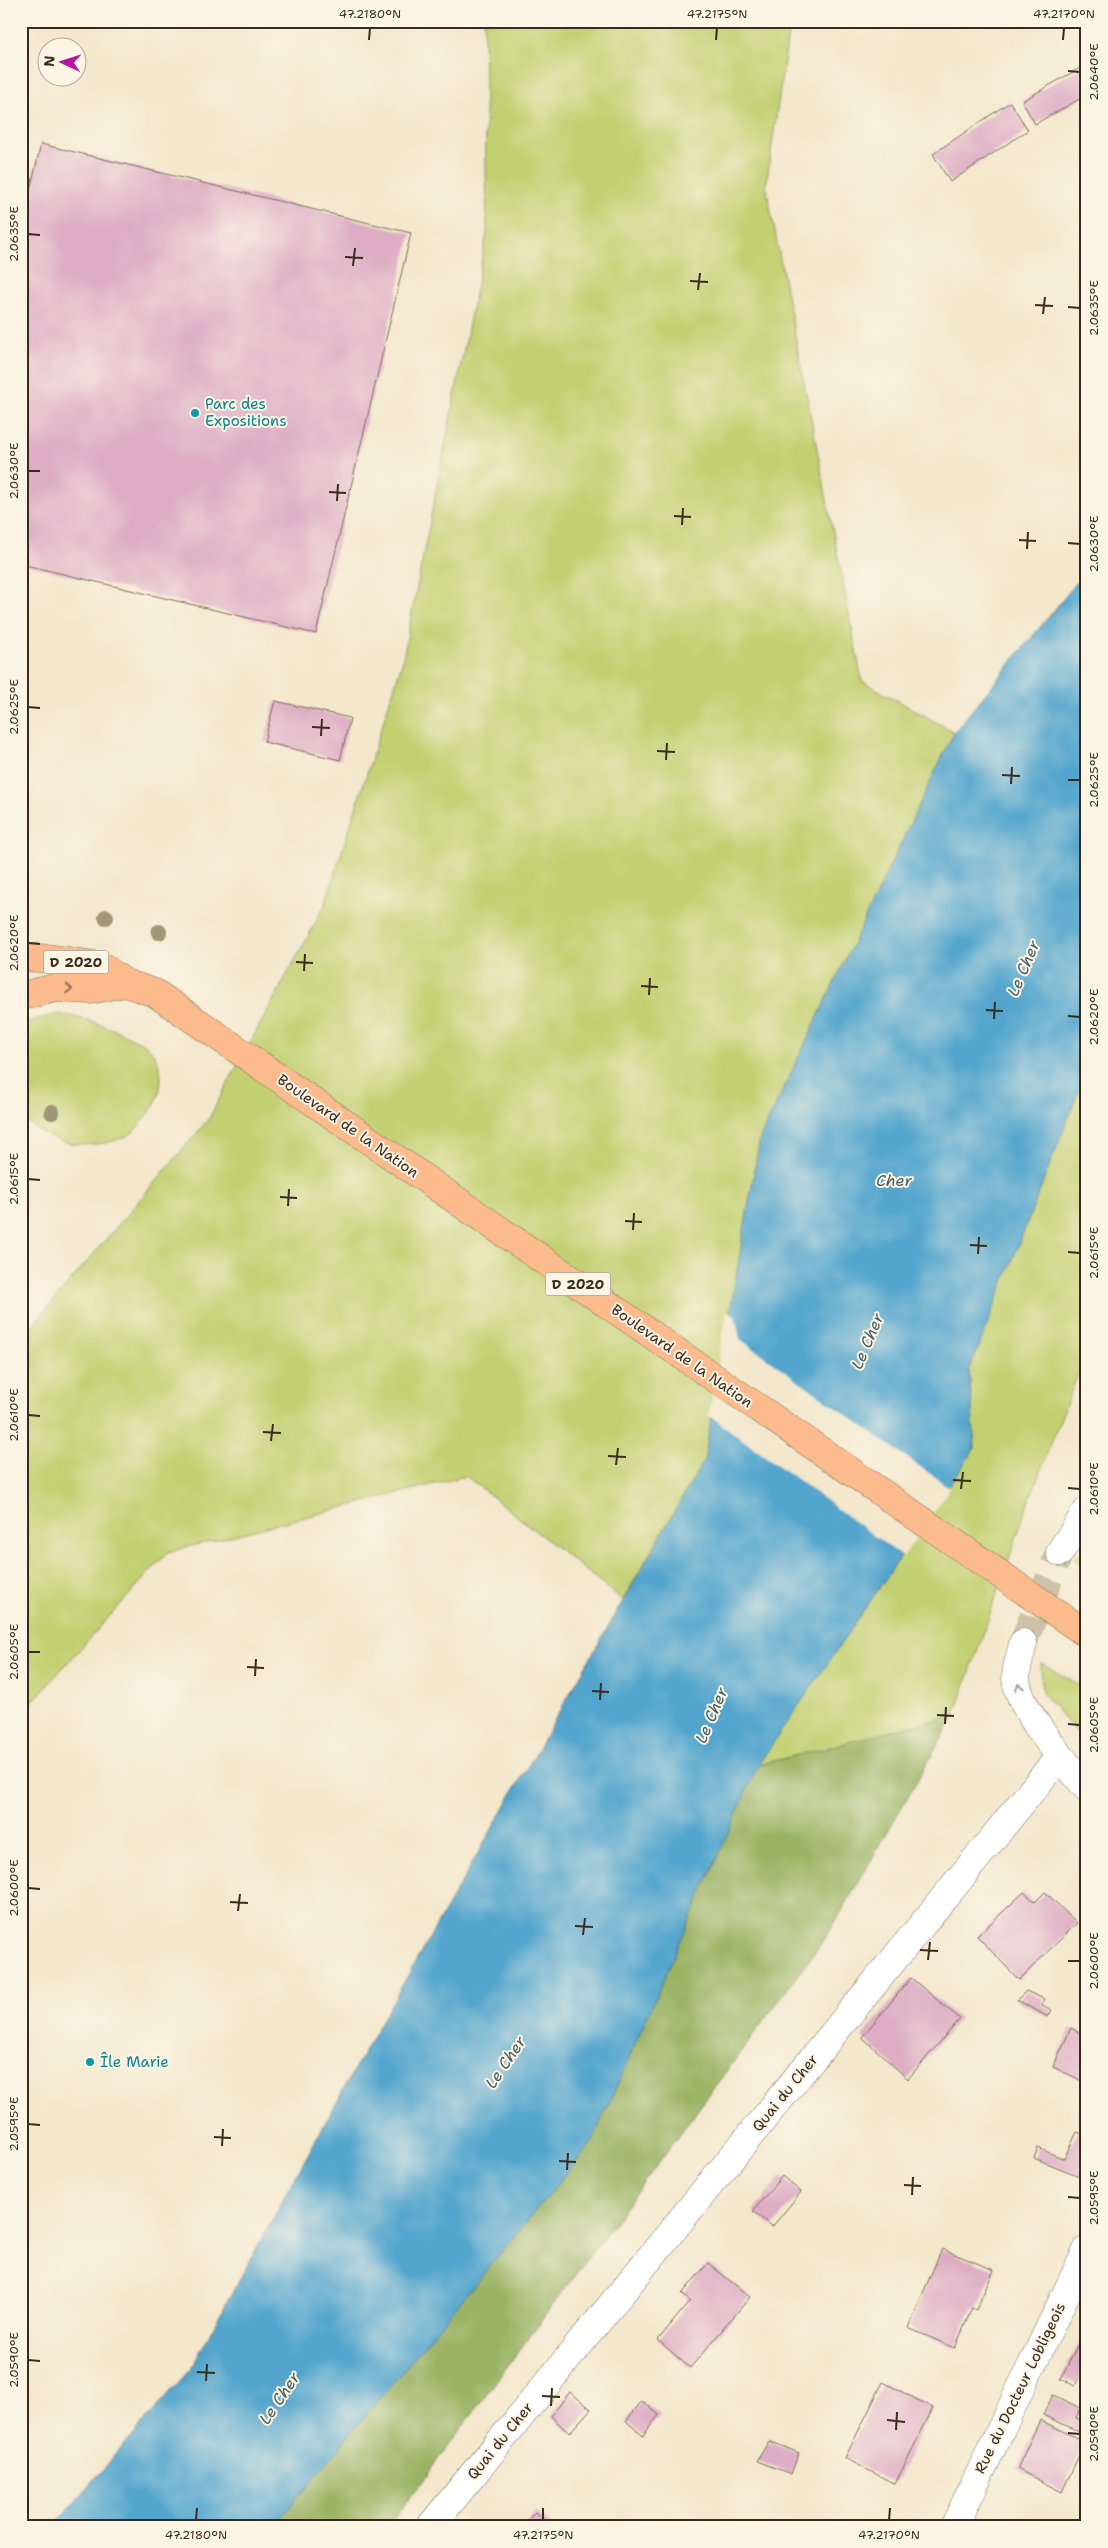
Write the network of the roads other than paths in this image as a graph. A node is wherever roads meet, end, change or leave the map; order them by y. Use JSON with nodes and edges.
{"nodes":[{"id":1,"x":21,"y":957,"type":"edge"},
{"id":2,"x":131,"y":985,"type":"junction"},
{"id":3,"x":21,"y":996,"type":"edge"},
{"id":4,"x":1087,"y":1511,"type":"edge"},
{"id":5,"x":1060,"y":1552,"type":"tunnel mouth"},
{"id":6,"x":1087,"y":1634,"type":"edge"},
{"id":7,"x":1023,"y":1643,"type":"tunnel mouth"},
{"id":8,"x":1060,"y":1756,"type":"junction"},
{"id":9,"x":1087,"y":1788,"type":"edge"},
{"id":10,"x":1087,"y":2250,"type":"edge"},
{"id":11,"x":430,"y":2527,"type":"edge"},
{"id":12,"x":954,"y":2527,"type":"edge"}],
"edges":[{"from":1,"to":2,"type":"main road","number":"D 2020"},
{"from":3,"to":2,"type":"main road","number":"D 2020","one_way":true},
{"from":2,"to":6,"type":"main road","name":"Boulevard de la Nation","number":"D 2020"},
{"from":4,"to":5,"type":"street"},
{"from":8,"to":7,"type":"street","one_way":true},
{"from":8,"to":9,"type":"street"},
{"from":8,"to":11,"type":"street","name":"Quai du Cher"},
{"from":10,"to":12,"type":"street","name":"Rue du Docteur Lobligeois"}]}
